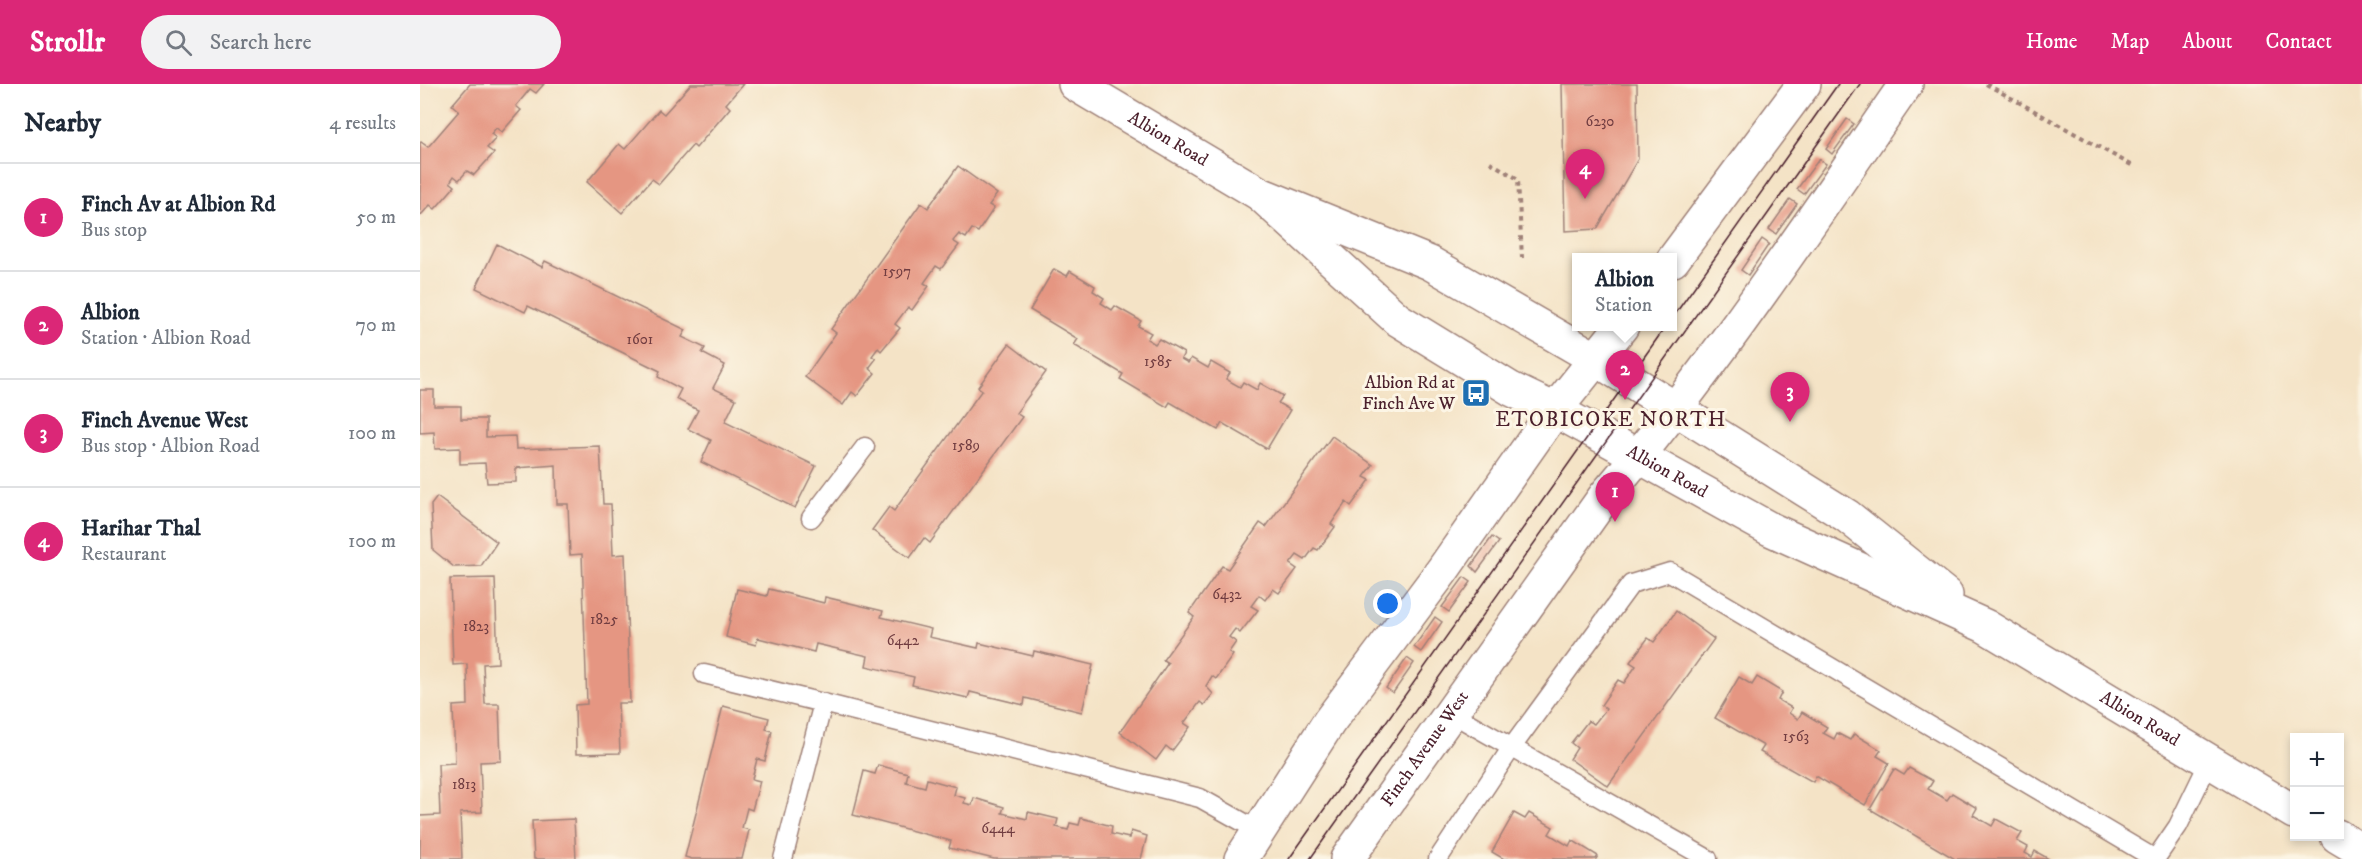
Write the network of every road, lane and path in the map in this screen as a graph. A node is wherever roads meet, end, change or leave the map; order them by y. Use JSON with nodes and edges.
{"nodes":[{"id":1,"x":1075,"y":84,"type":"edge"},
{"id":2,"x":1804,"y":84,"type":"edge"},
{"id":3,"x":1906,"y":84,"type":"edge"},
{"id":4,"x":1986,"y":84,"type":"edge"},
{"id":5,"x":1490,"y":162,"type":"dead end"},
{"id":6,"x":2133,"y":166,"type":"dead end"},
{"id":7,"x":1260,"y":194,"type":"junction"},
{"id":8,"x":1677,"y":255,"type":"edge"},
{"id":9,"x":1522,"y":258,"type":"dead end"},
{"id":10,"x":1619,"y":331,"type":"edge"},
{"id":11,"x":1596,"y":359,"type":"junction"},
{"id":12,"x":1676,"y":408,"type":"junction"},
{"id":13,"x":1555,"y":410,"type":"junction"},
{"id":14,"x":865,"y":447,"type":"dead end"},
{"id":15,"x":1639,"y":456,"type":"junction"},
{"id":16,"x":811,"y":518,"type":"dead end"},
{"id":17,"x":1985,"y":626,"type":"junction"},
{"id":18,"x":704,"y":674,"type":"dead end"},
{"id":19,"x":823,"y":703,"type":"junction"},
{"id":20,"x":1452,"y":713,"type":"junction"},
{"id":21,"x":1512,"y":747,"type":"junction"},
{"id":22,"x":2209,"y":762,"type":"junction"},
{"id":23,"x":2290,"y":809,"type":"edge"},
{"id":24,"x":1257,"y":830,"type":"junction"},
{"id":25,"x":1698,"y":857,"type":"edge"},
{"id":26,"x":783,"y":859,"type":"edge"},
{"id":27,"x":1240,"y":859,"type":"edge"},
{"id":28,"x":1347,"y":859,"type":"edge"},
{"id":29,"x":1437,"y":859,"type":"edge"},
{"id":30,"x":2155,"y":859,"type":"edge"}],
"edges":[{"from":1,"to":7,"type":"main road","name":"Albion Road"},
{"from":2,"to":8,"type":"main road"},
{"from":3,"to":12,"type":"main road","name":"Finch Avenue West"},
{"from":4,"to":6,"type":"path"},
{"from":5,"to":9,"type":"path"},
{"from":7,"to":11,"type":"main road","name":"Albion Road"},
{"from":7,"to":13,"type":"main road","name":"Albion Road"},
{"from":10,"to":11,"type":"main road"},
{"from":11,"to":12,"type":"main road","name":"Albion Road"},
{"from":11,"to":13,"type":"main road"},
{"from":12,"to":15,"type":"main road","name":"Finch Avenue West"},
{"from":12,"to":17,"type":"main road","name":"Albion Road"},
{"from":13,"to":15,"type":"main road","name":"Albion Road"},
{"from":13,"to":24,"type":"main road"},
{"from":14,"to":16,"type":"lane"},
{"from":15,"to":17,"type":"main road","name":"Albion Road"},
{"from":15,"to":20,"type":"main road","name":"Finch Avenue West"},
{"from":17,"to":22,"type":"main road","name":"Albion Road"},
{"from":18,"to":19,"type":"lane"},
{"from":19,"to":24,"type":"lane"},
{"from":19,"to":26,"type":"lane"},
{"from":20,"to":21,"type":"lane"},
{"from":20,"to":28,"type":"main road","name":"Finch Avenue West"},
{"from":21,"to":25,"type":"lane"},
{"from":21,"to":29,"type":"lane"},
{"from":21,"to":30,"type":"lane"},
{"from":22,"to":23,"type":"main road","name":"Albion Road"},
{"from":22,"to":30,"type":"lane"},
{"from":24,"to":27,"type":"main road"}]}
